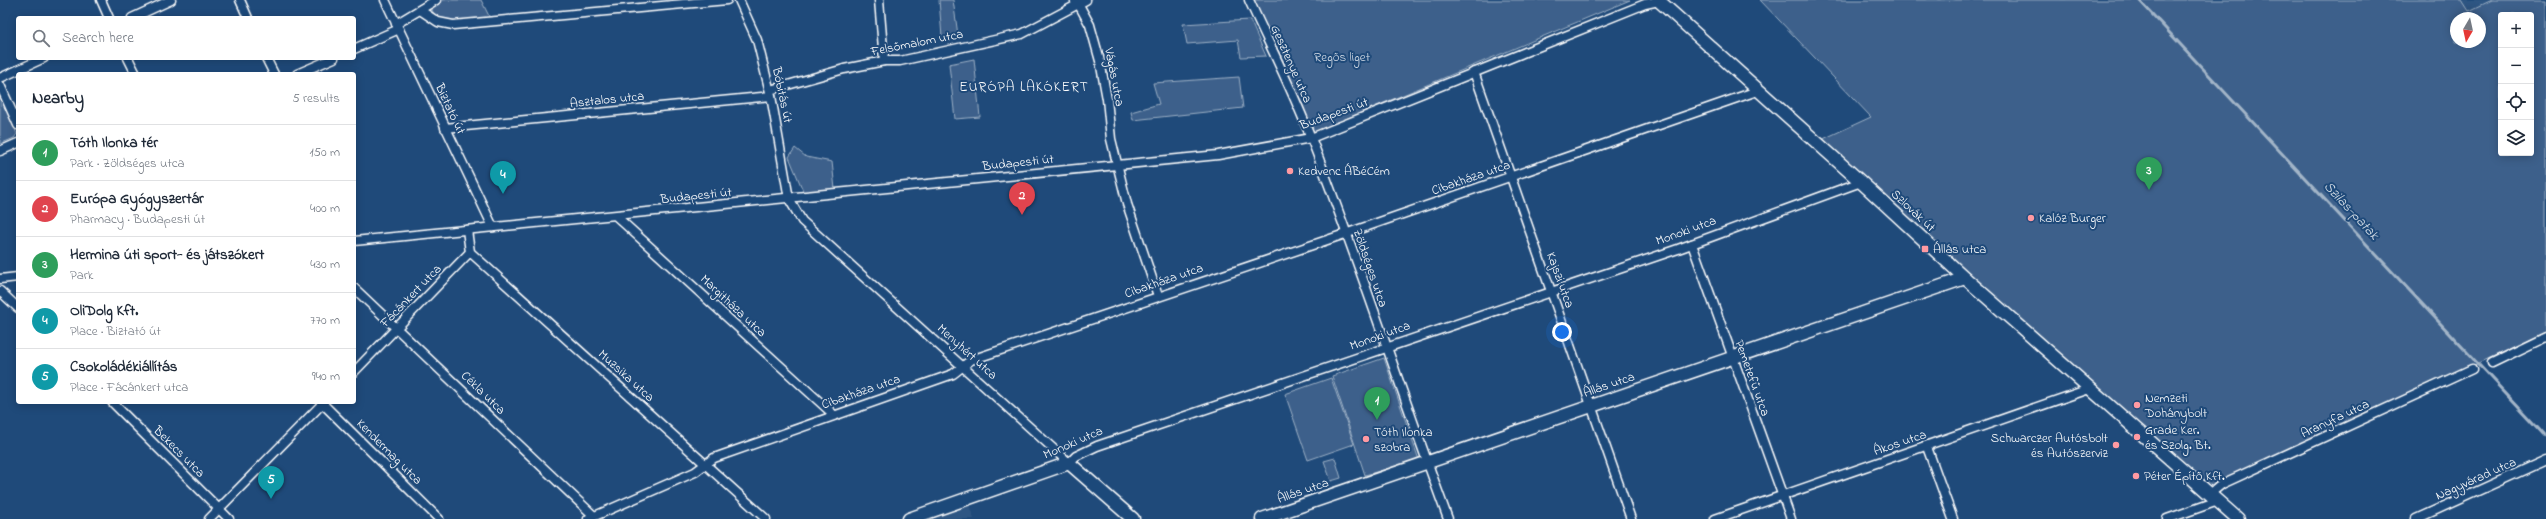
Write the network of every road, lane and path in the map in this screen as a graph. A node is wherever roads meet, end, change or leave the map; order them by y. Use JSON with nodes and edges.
{"nodes":[{"id":1,"x":101,"y":0,"type":"edge"},
{"id":2,"x":171,"y":0,"type":"edge"},
{"id":3,"x":240,"y":0,"type":"edge"},
{"id":4,"x":385,"y":0,"type":"edge"},
{"id":5,"x":436,"y":0,"type":"edge"},
{"id":6,"x":727,"y":0,"type":"edge"},
{"id":7,"x":739,"y":0,"type":"edge"},
{"id":8,"x":878,"y":0,"type":"edge"},
{"id":9,"x":1249,"y":0,"type":"edge"},
{"id":10,"x":1658,"y":0,"type":"edge"},
{"id":11,"x":1079,"y":1,"type":"edge"},
{"id":12,"x":420,"y":10,"type":"junction"},
{"id":13,"x":108,"y":16,"type":"edge"},
{"id":14,"x":136,"y":16,"type":"edge"},
{"id":15,"x":247,"y":16,"type":"edge"},
{"id":16,"x":397,"y":27,"type":"junction"},
{"id":17,"x":356,"y":48,"type":"edge"},
{"id":18,"x":40,"y":60,"type":"edge"},
{"id":19,"x":129,"y":60,"type":"edge"},
{"id":20,"x":267,"y":60,"type":"edge"},
{"id":21,"x":329,"y":60,"type":"edge"},
{"id":22,"x":884,"y":61,"type":"junction"},
{"id":23,"x":135,"y":72,"type":"edge"},
{"id":24,"x":273,"y":72,"type":"edge"},
{"id":25,"x":302,"y":72,"type":"edge"},
{"id":26,"x":1474,"y":72,"type":"junction"},
{"id":27,"x":0,"y":78,"type":"edge"},
{"id":28,"x":0,"y":85,"type":"edge"},
{"id":29,"x":1760,"y":90,"type":"junction"},
{"id":30,"x":771,"y":93,"type":"junction"},
{"id":31,"x":16,"y":121,"type":"edge"},
{"id":32,"x":445,"y":128,"type":"junction"},
{"id":33,"x":1311,"y":138,"type":"junction"},
{"id":34,"x":16,"y":144,"type":"edge"},
{"id":35,"x":0,"y":151,"type":"edge"},
{"id":36,"x":1119,"y":165,"type":"junction"},
{"id":37,"x":1510,"y":177,"type":"junction"},
{"id":38,"x":1861,"y":182,"type":"junction"},
{"id":39,"x":789,"y":199,"type":"junction"},
{"id":40,"x":616,"y":216,"type":"junction"},
{"id":41,"x":493,"y":227,"type":"junction"},
{"id":42,"x":467,"y":230,"type":"junction"},
{"id":43,"x":1345,"y":234,"type":"junction"},
{"id":44,"x":356,"y":241,"type":"edge"},
{"id":45,"x":1692,"y":244,"type":"junction"},
{"id":46,"x":470,"y":252,"type":"junction"},
{"id":47,"x":16,"y":277,"type":"edge"},
{"id":48,"x":1965,"y":278,"type":"junction"},
{"id":49,"x":0,"y":279,"type":"edge"},
{"id":50,"x":0,"y":290,"type":"edge"},
{"id":51,"x":356,"y":290,"type":"edge"},
{"id":52,"x":1552,"y":292,"type":"junction"},
{"id":53,"x":1158,"y":296,"type":"junction"},
{"id":54,"x":16,"y":306,"type":"edge"},
{"id":55,"x":397,"y":328,"type":"junction"},
{"id":56,"x":2546,"y":337,"type":"edge"},
{"id":57,"x":1386,"y":348,"type":"junction"},
{"id":58,"x":1732,"y":357,"type":"junction"},
{"id":59,"x":2492,"y":363,"type":"dead end"},
{"id":60,"x":964,"y":367,"type":"junction"},
{"id":61,"x":2472,"y":369,"type":"dead end"},
{"id":62,"x":356,"y":370,"type":"edge"},
{"id":63,"x":2092,"y":388,"type":"junction"},
{"id":64,"x":114,"y":404,"type":"edge"},
{"id":65,"x":322,"y":404,"type":"edge"},
{"id":66,"x":324,"y":404,"type":"edge"},
{"id":67,"x":1591,"y":406,"type":"junction"},
{"id":68,"x":833,"y":414,"type":"junction"},
{"id":69,"x":1927,"y":447,"type":"junction"},
{"id":70,"x":2546,"y":460,"type":"edge"},
{"id":71,"x":1069,"y":463,"type":"junction"},
{"id":72,"x":706,"y":464,"type":"junction"},
{"id":73,"x":1427,"y":464,"type":"junction"},
{"id":74,"x":1782,"y":496,"type":"junction"},
{"id":75,"x":2214,"y":498,"type":"junction"},
{"id":76,"x":219,"y":509,"type":"junction"},
{"id":77,"x":591,"y":518,"type":"edge"},
{"id":78,"x":209,"y":519,"type":"edge"},
{"id":79,"x":229,"y":519,"type":"edge"},
{"id":80,"x":440,"y":519,"type":"edge"},
{"id":81,"x":766,"y":519,"type":"edge"},
{"id":82,"x":910,"y":519,"type":"edge"},
{"id":83,"x":1134,"y":519,"type":"edge"},
{"id":84,"x":1262,"y":519,"type":"edge"},
{"id":85,"x":1448,"y":519,"type":"edge"},
{"id":86,"x":1631,"y":519,"type":"edge"},
{"id":87,"x":1715,"y":519,"type":"edge"},
{"id":88,"x":1791,"y":519,"type":"edge"},
{"id":89,"x":1953,"y":519,"type":"edge"},
{"id":90,"x":2167,"y":519,"type":"edge"},
{"id":91,"x":2238,"y":519,"type":"edge"},
{"id":92,"x":2416,"y":519,"type":"edge"}],
"edges":[{"from":1,"to":13,"type":"street"},
{"from":2,"to":14,"type":"street"},
{"from":3,"to":15,"type":"street"},
{"from":4,"to":16,"type":"street","name":"Biztató út"},
{"from":5,"to":12,"type":"street"},
{"from":6,"to":12,"type":"street"},
{"from":7,"to":30,"type":"street","name":"Bóbitás út"},
{"from":8,"to":22,"type":"street"},
{"from":9,"to":33,"type":"street","name":"Gesztenye utca"},
{"from":10,"to":26,"type":"street","name":"Budapesti út"},
{"from":10,"to":29,"type":"street","name":"Szlovák út"},
{"from":11,"to":22,"type":"street","name":"Felsőmalom utca"},
{"from":11,"to":36,"type":"street","name":"Vágás utca"},
{"from":12,"to":16,"type":"street"},
{"from":16,"to":17,"type":"street"},
{"from":16,"to":32,"type":"street","name":"Biztató út"},
{"from":18,"to":27,"type":"street"},
{"from":19,"to":23,"type":"street"},
{"from":20,"to":24,"type":"street"},
{"from":21,"to":25,"type":"street"},
{"from":22,"to":30,"type":"street","name":"Felsőmalom utca"},
{"from":26,"to":33,"type":"street","name":"Budapesti út"},
{"from":26,"to":37,"type":"street","name":"Kajszi utca"},
{"from":28,"to":31,"type":"street"},
{"from":29,"to":37,"type":"street","name":"Cibakháza utca"},
{"from":29,"to":38,"type":"street","name":"Szlovák út"},
{"from":30,"to":32,"type":"street","name":"Asztalos utca"},
{"from":30,"to":39,"type":"street","name":"Bóbitás út"},
{"from":32,"to":41,"type":"street","name":"Biztató út"},
{"from":33,"to":36,"type":"street","name":"Budapesti út"},
{"from":33,"to":43,"type":"street","name":"Zöldséges utca"},
{"from":34,"to":35,"type":"street"},
{"from":36,"to":39,"type":"street","name":"Budapesti út"},
{"from":36,"to":53,"type":"street","name":"Vágás utca"},
{"from":37,"to":43,"type":"street","name":"Cibakháza utca"},
{"from":37,"to":52,"type":"street","name":"Kajszi utca"},
{"from":38,"to":45,"type":"street","name":"Monoki utca"},
{"from":38,"to":48,"type":"street","name":"Szlovák út"},
{"from":39,"to":40,"type":"street","name":"Budapesti út"},
{"from":39,"to":60,"type":"street","name":"Menyhért utca"},
{"from":40,"to":41,"type":"street","name":"Budapesti út"},
{"from":40,"to":68,"type":"street","name":"Margitháza utca"},
{"from":41,"to":42,"type":"street","name":"Budapesti út"},
{"from":42,"to":44,"type":"street","name":"Budapesti út"},
{"from":42,"to":46,"type":"street"},
{"from":43,"to":53,"type":"street","name":"Cibakháza utca"},
{"from":43,"to":57,"type":"street","name":"Zöldséges utca"},
{"from":45,"to":52,"type":"street","name":"Monoki utca"},
{"from":45,"to":58,"type":"street","name":"Pemetefű utca"},
{"from":46,"to":55,"type":"street","name":"Fácánkert utca"},
{"from":46,"to":72,"type":"street","name":"Muzsika utca"},
{"from":47,"to":49,"type":"street"},
{"from":48,"to":58,"type":"street","name":"Állás utca"},
{"from":48,"to":63,"type":"street","name":"Szlovák út"},
{"from":50,"to":54,"type":"street"},
{"from":51,"to":55,"type":"street","name":"Cékla utca"},
{"from":52,"to":57,"type":"street","name":"Monoki utca"},
{"from":52,"to":67,"type":"street","name":"Kajszi utca"},
{"from":53,"to":60,"type":"street","name":"Cibakháza utca"},
{"from":55,"to":62,"type":"street","name":"Fácánkert utca"},
{"from":55,"to":77,"type":"street","name":"Cékla utca"},
{"from":56,"to":59,"type":"street"},
{"from":57,"to":71,"type":"street","name":"Monoki utca"},
{"from":57,"to":73,"type":"street","name":"Zöldséges utca"},
{"from":58,"to":67,"type":"street","name":"Állás utca"},
{"from":58,"to":74,"type":"street","name":"Pemetefű utca"},
{"from":60,"to":68,"type":"street","name":"Cibakháza utca"},
{"from":60,"to":71,"type":"street","name":"Menyhért utca"},
{"from":61,"to":75,"type":"street","name":"Aranyfa utca"},
{"from":63,"to":69,"type":"street","name":"Ákos utca"},
{"from":63,"to":75,"type":"street","name":"Szlovák út"},
{"from":64,"to":76,"type":"street","name":"Bekecs utca"},
{"from":65,"to":76,"type":"street"},
{"from":66,"to":80,"type":"street","name":"Kendermag utca"},
{"from":67,"to":73,"type":"street","name":"Állás utca"},
{"from":67,"to":86,"type":"street","name":"Kajszi utca"},
{"from":68,"to":72,"type":"street","name":"Cibakháza utca"},
{"from":69,"to":74,"type":"street","name":"Ákos utca"},
{"from":69,"to":89,"type":"street"},
{"from":70,"to":92,"type":"street","name":"Nagyvárad utca"},
{"from":71,"to":82,"type":"street","name":"Monoki utca"},
{"from":71,"to":83,"type":"street","name":"Menyhért utca"},
{"from":72,"to":77,"type":"street","name":"Cibakháza utca"},
{"from":72,"to":81,"type":"street","name":"Muzsika utca"},
{"from":73,"to":84,"type":"street","name":"Állás utca"},
{"from":73,"to":85,"type":"street","name":"Zöldséges utca"},
{"from":74,"to":87,"type":"street","name":"Ákos utca"},
{"from":74,"to":88,"type":"street","name":"Pemetefű utca"},
{"from":75,"to":90,"type":"street","name":"Aranyfa utca"},
{"from":75,"to":91,"type":"street","name":"Szlovák út"},
{"from":76,"to":78,"type":"street"},
{"from":76,"to":79,"type":"street","name":"Bekecs utca"}]}
